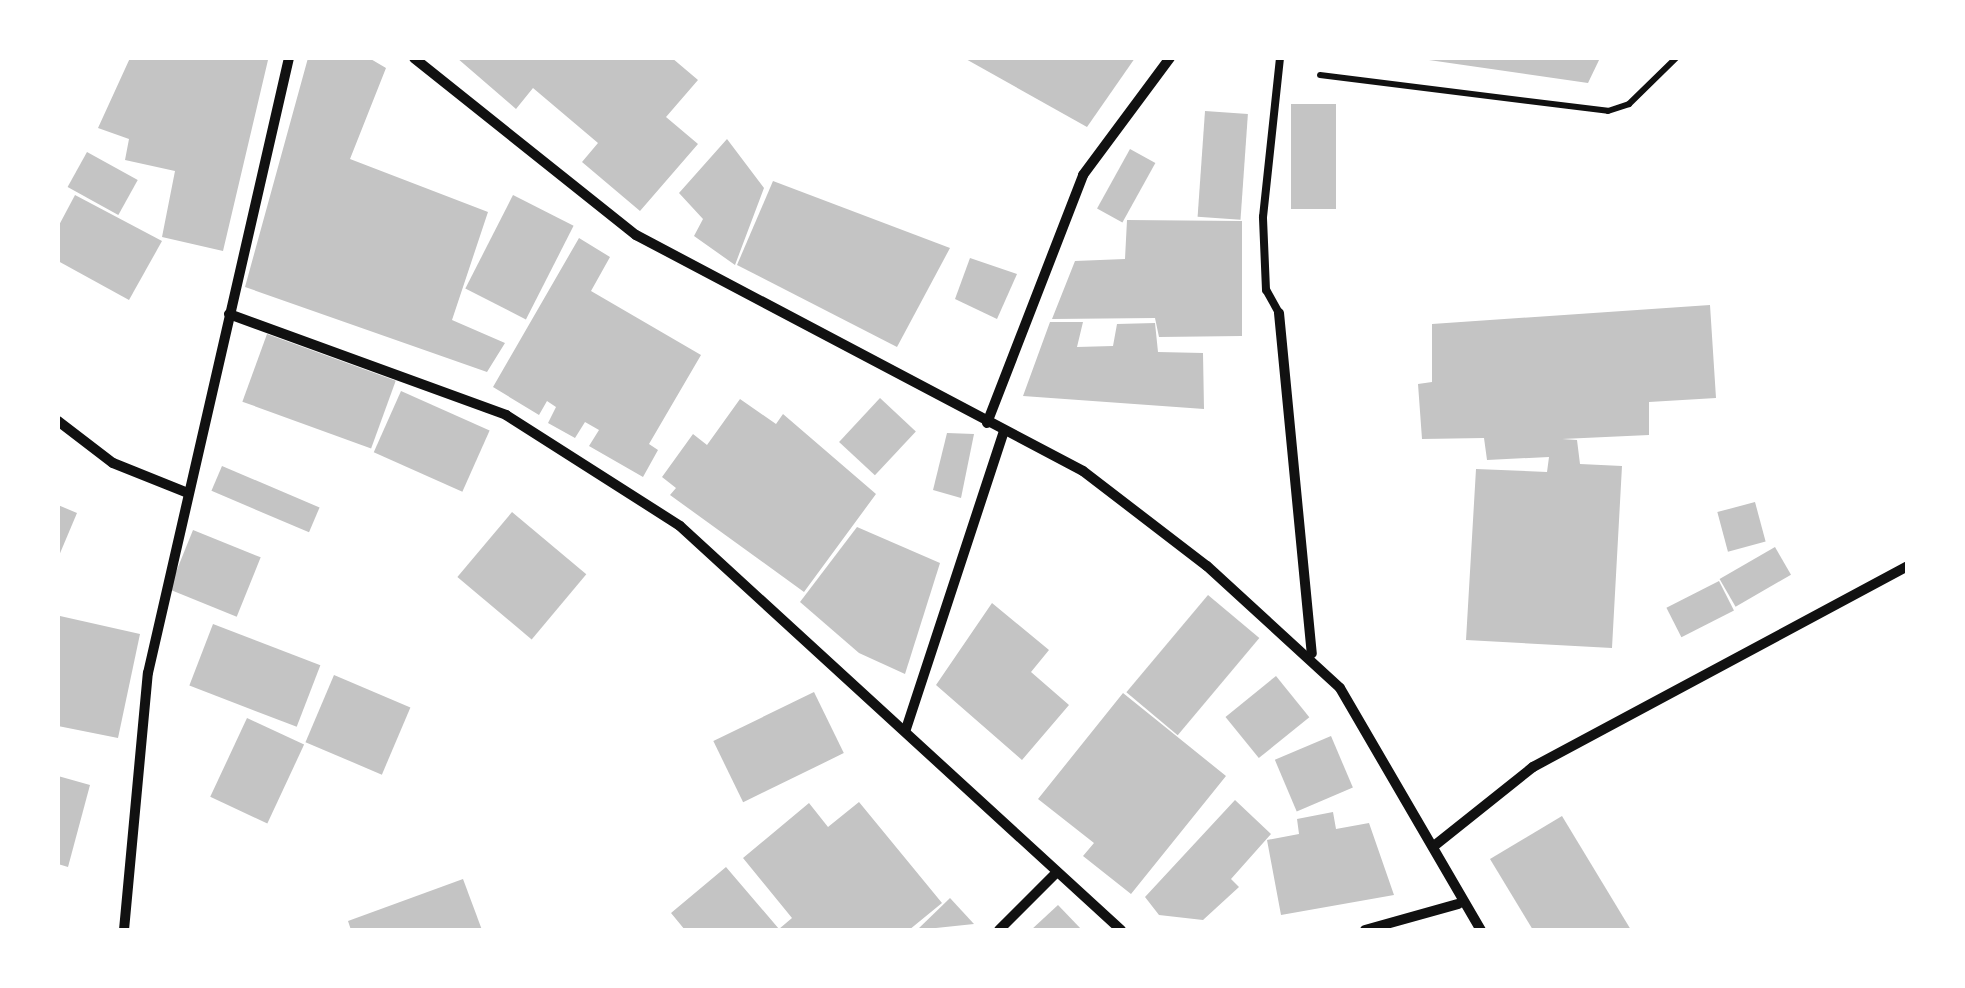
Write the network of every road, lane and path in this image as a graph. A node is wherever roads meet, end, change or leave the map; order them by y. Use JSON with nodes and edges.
{"nodes":[{"id":1,"x":289,"y":58,"type":"edge"},
{"id":2,"x":414,"y":58,"type":"edge"},
{"id":3,"x":1170,"y":58,"type":"edge"},
{"id":4,"x":1280,"y":58,"type":"edge"},
{"id":5,"x":1676,"y":58,"type":"edge"},
{"id":6,"x":1301,"y":66,"type":"dead end"},
{"id":7,"x":1278,"y":313,"type":"joint"},
{"id":8,"x":228,"y":314,"type":"junction"},
{"id":9,"x":58,"y":421,"type":"edge"},
{"id":10,"x":987,"y":423,"type":"junction"},
{"id":11,"x":1004,"y":431,"type":"junction"},
{"id":12,"x":188,"y":494,"type":"junction"},
{"id":13,"x":1908,"y":566,"type":"edge"},
{"id":14,"x":1312,"y":653,"type":"junction"},
{"id":15,"x":906,"y":729,"type":"junction"},
{"id":16,"x":1434,"y":846,"type":"junction"},
{"id":17,"x":1057,"y":872,"type":"junction"},
{"id":18,"x":1458,"y":904,"type":"junction"},
{"id":19,"x":124,"y":930,"type":"edge"},
{"id":20,"x":999,"y":930,"type":"edge"},
{"id":21,"x":1122,"y":930,"type":"edge"},
{"id":22,"x":1366,"y":930,"type":"edge"},
{"id":23,"x":1481,"y":930,"type":"edge"}],
"edges":[{"from":1,"to":8,"type":"street"},
{"from":2,"to":10,"type":"street"},
{"from":3,"to":10,"type":"street"},
{"from":4,"to":7,"type":"lane"},
{"from":5,"to":6,"type":"path"},
{"from":7,"to":14,"type":"street"},
{"from":8,"to":12,"type":"street"},
{"from":8,"to":15,"type":"street"},
{"from":9,"to":12,"type":"street"},
{"from":10,"to":11,"type":"street"},
{"from":11,"to":14,"type":"street"},
{"from":11,"to":15,"type":"street"},
{"from":12,"to":19,"type":"street"},
{"from":13,"to":16,"type":"street"},
{"from":14,"to":16,"type":"street"},
{"from":15,"to":17,"type":"street"},
{"from":16,"to":18,"type":"street"},
{"from":17,"to":20,"type":"street"},
{"from":17,"to":21,"type":"street"},
{"from":18,"to":22,"type":"street"},
{"from":18,"to":23,"type":"street"}]}
